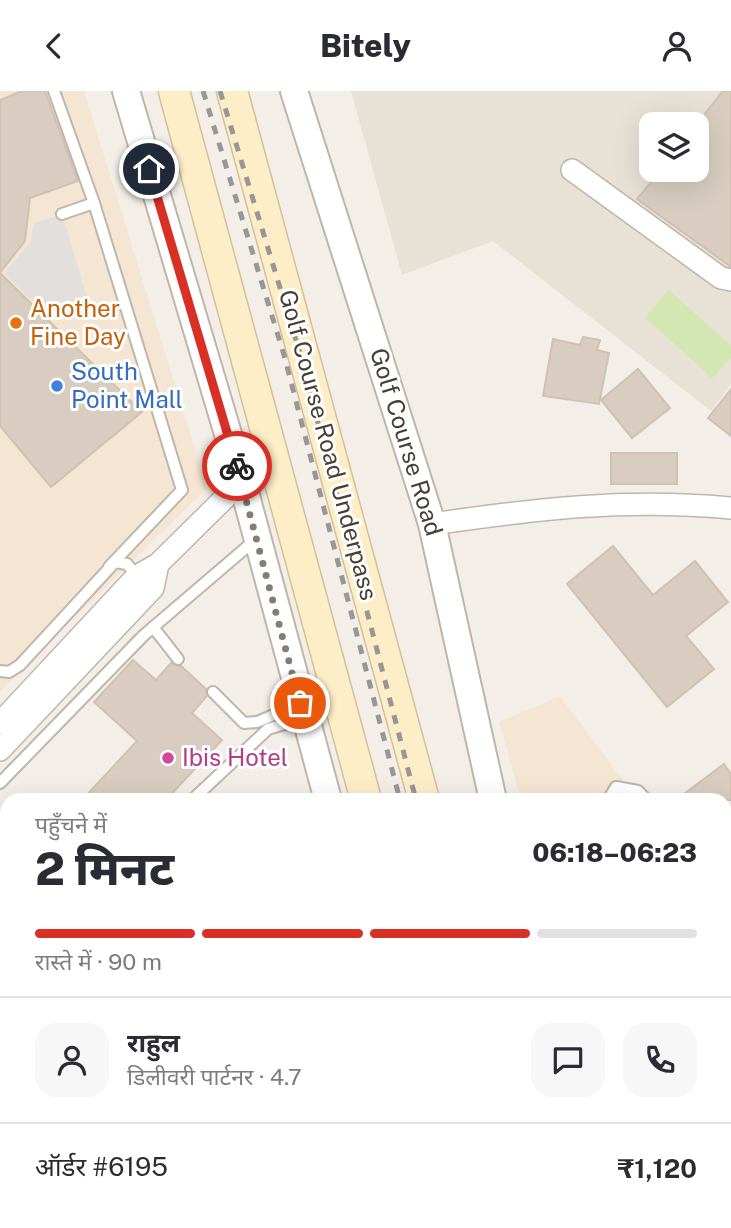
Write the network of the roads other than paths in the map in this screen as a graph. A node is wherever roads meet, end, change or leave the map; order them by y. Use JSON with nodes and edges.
{"nodes":[{"id":1,"x":54,"y":91,"type":"edge"},
{"id":2,"x":126,"y":91,"type":"edge"},
{"id":3,"x":174,"y":91,"type":"edge"},
{"id":4,"x":232,"y":91,"type":"edge"},
{"id":5,"x":295,"y":91,"type":"edge"},
{"id":6,"x":572,"y":170,"type":"dead end"},
{"id":7,"x":94,"y":203,"type":"junction"},
{"id":8,"x":62,"y":214,"type":"dead end"},
{"id":9,"x":731,"y":280,"type":"edge"},
{"id":10,"x":242,"y":481,"type":"junction"},
{"id":11,"x":731,"y":508,"type":"edge"},
{"id":12,"x":432,"y":524,"type":"junction"},
{"id":13,"x":258,"y":538,"type":"junction"},
{"id":14,"x":158,"y":563,"type":"junction"},
{"id":15,"x":109,"y":567,"type":"junction"},
{"id":16,"x":136,"y":576,"type":"junction"},
{"id":17,"x":153,"y":628,"type":"junction"},
{"id":18,"x":178,"y":659,"type":"dead end"},
{"id":19,"x":0,"y":671,"type":"edge"},
{"id":20,"x":213,"y":692,"type":"dead end"},
{"id":21,"x":302,"y":711,"type":"junction"},
{"id":22,"x":0,"y":723,"type":"edge"},
{"id":23,"x":0,"y":750,"type":"edge"},
{"id":24,"x":0,"y":783,"type":"edge"},
{"id":25,"x":199,"y":793,"type":"edge"},
{"id":26,"x":326,"y":793,"type":"edge"},
{"id":27,"x":364,"y":793,"type":"edge"},
{"id":28,"x":422,"y":793,"type":"edge"},
{"id":29,"x":491,"y":793,"type":"edge"},
{"id":30,"x":612,"y":793,"type":"edge"},
{"id":31,"x":640,"y":793,"type":"edge"}],
"edges":[{"from":1,"to":7,"type":"lane"},
{"from":2,"to":10,"type":"street"},
{"from":3,"to":27,"type":"main road"},
{"from":4,"to":28,"type":"main road","name":"Golf Course Road Underpass"},
{"from":5,"to":12,"type":"street","name":"Golf Course Road"},
{"from":6,"to":9,"type":"street"},
{"from":7,"to":8,"type":"lane"},
{"from":7,"to":15,"type":"lane"},
{"from":10,"to":13,"type":"street"},
{"from":10,"to":14,"type":"street"},
{"from":11,"to":12,"type":"street"},
{"from":12,"to":29,"type":"street","name":"Golf Course Road"},
{"from":13,"to":17,"type":"lane"},
{"from":13,"to":21,"type":"street"},
{"from":14,"to":16,"type":"street"},
{"from":14,"to":23,"type":"street"},
{"from":15,"to":16,"type":"lane"},
{"from":15,"to":19,"type":"lane"},
{"from":16,"to":22,"type":"street"},
{"from":17,"to":18,"type":"lane"},
{"from":17,"to":24,"type":"lane"},
{"from":20,"to":21,"type":"lane"},
{"from":21,"to":25,"type":"lane"},
{"from":21,"to":26,"type":"street"},
{"from":30,"to":31,"type":"lane"}]}
